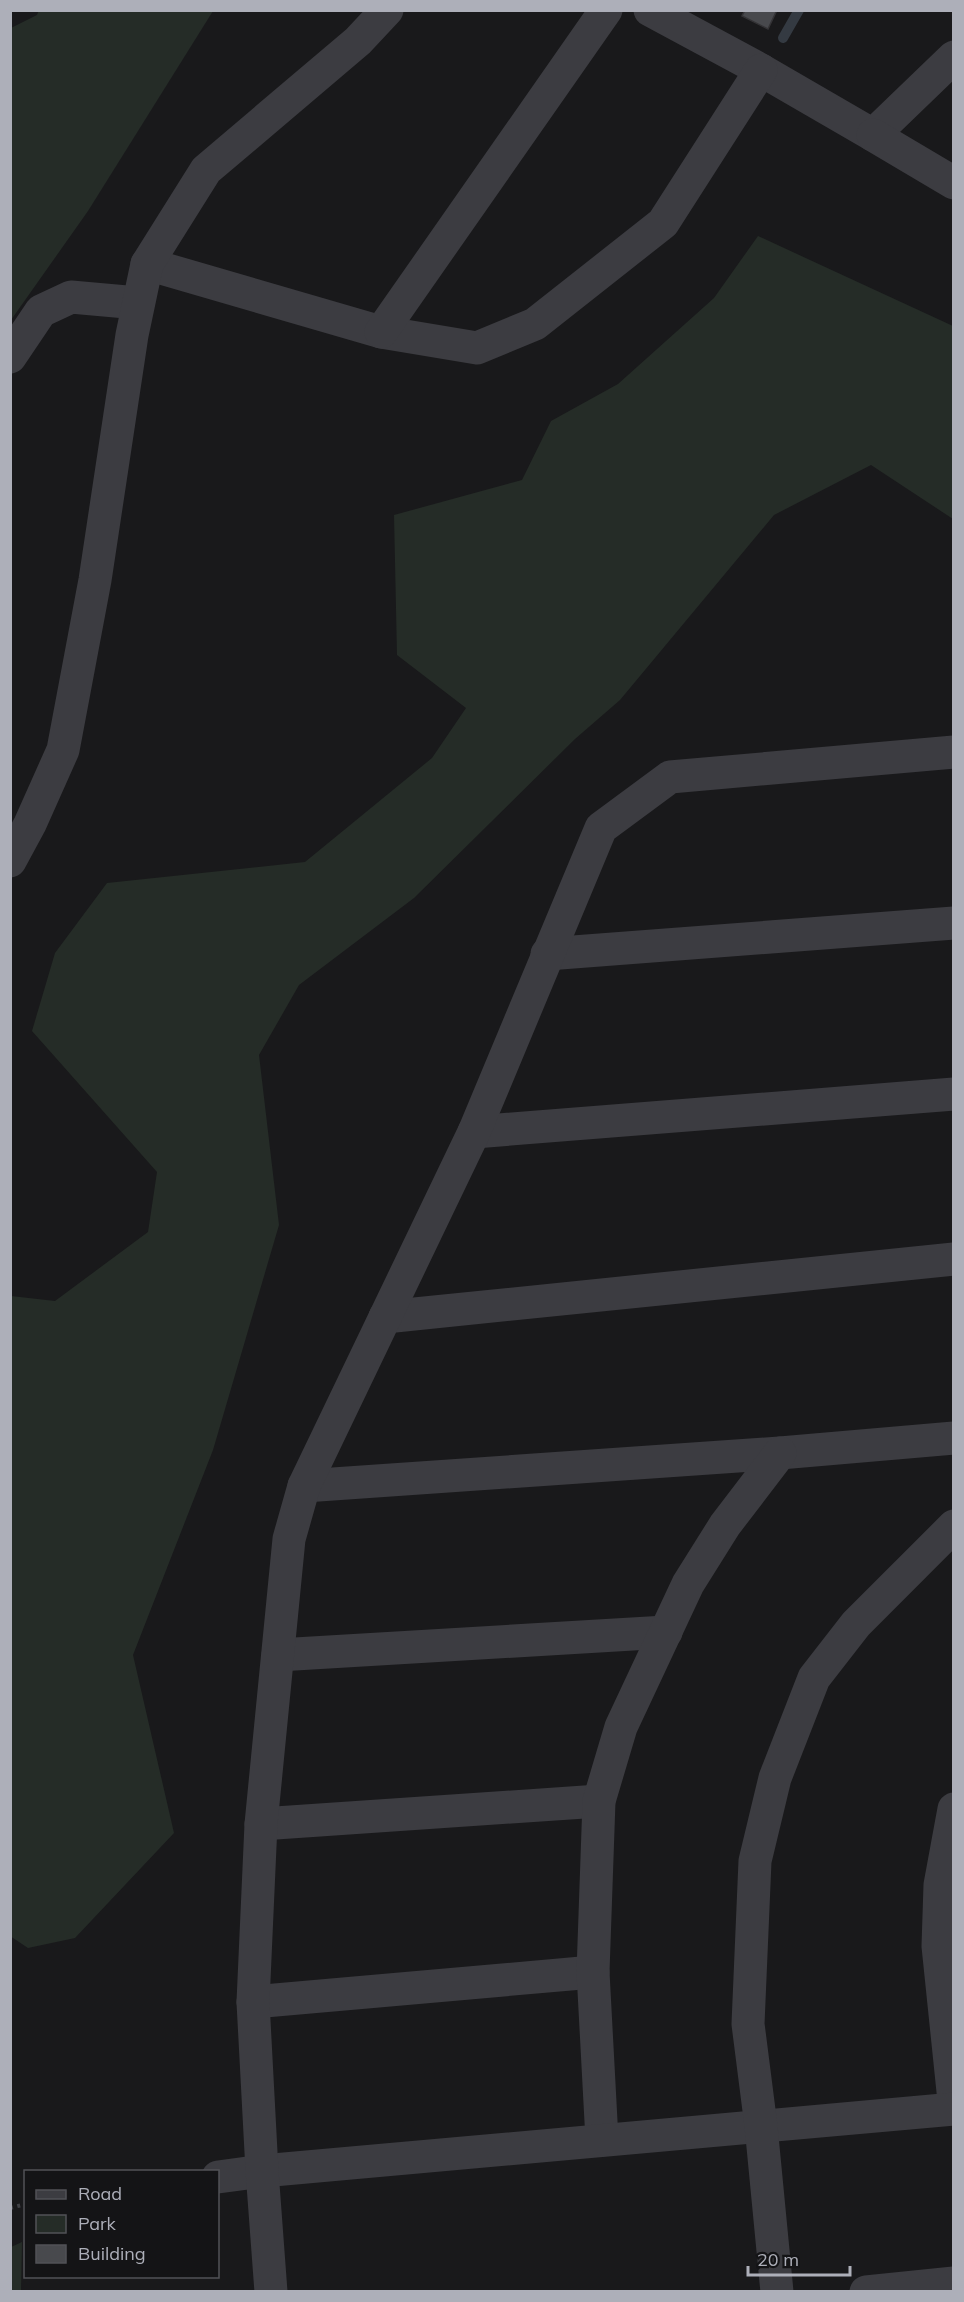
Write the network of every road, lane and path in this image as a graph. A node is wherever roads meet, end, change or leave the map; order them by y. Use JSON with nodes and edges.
{"nodes":[{"id":1,"x":387,"y":10,"type":"edge"},
{"id":2,"x":606,"y":10,"type":"edge"},
{"id":3,"x":650,"y":10,"type":"edge"},
{"id":4,"x":954,"y":57,"type":"edge"},
{"id":5,"x":761,"y":70,"type":"junction"},
{"id":6,"x":873,"y":135,"type":"junction"},
{"id":7,"x":954,"y":183,"type":"edge"},
{"id":8,"x":147,"y":264,"type":"junction"},
{"id":9,"x":138,"y":303,"type":"junction"},
{"id":10,"x":381,"y":332,"type":"junction"},
{"id":11,"x":10,"y":357,"type":"edge"},
{"id":12,"x":954,"y":752,"type":"edge"},
{"id":13,"x":20,"y":821,"type":"edge"},
{"id":14,"x":10,"y":861,"type":"edge"},
{"id":15,"x":954,"y":922,"type":"edge"},
{"id":16,"x":547,"y":954,"type":"junction"},
{"id":17,"x":954,"y":1094,"type":"edge"},
{"id":18,"x":474,"y":1132,"type":"junction"},
{"id":19,"x":954,"y":1259,"type":"edge"},
{"id":20,"x":385,"y":1317,"type":"junction"},
{"id":21,"x":954,"y":1438,"type":"edge"},
{"id":22,"x":780,"y":1453,"type":"junction"},
{"id":23,"x":304,"y":1486,"type":"junction"},
{"id":24,"x":954,"y":1526,"type":"edge"},
{"id":25,"x":666,"y":1632,"type":"junction"},
{"id":26,"x":278,"y":1655,"type":"junction"},
{"id":27,"x":599,"y":1802,"type":"junction"},
{"id":28,"x":954,"y":1809,"type":"edge"},
{"id":29,"x":261,"y":1824,"type":"junction"},
{"id":30,"x":593,"y":1972,"type":"junction"},
{"id":31,"x":253,"y":2002,"type":"junction"},
{"id":32,"x":954,"y":2101,"type":"edge"},
{"id":33,"x":954,"y":2109,"type":"edge"},
{"id":34,"x":761,"y":2126,"type":"junction"},
{"id":35,"x":602,"y":2140,"type":"junction"},
{"id":36,"x":262,"y":2171,"type":"junction"},
{"id":37,"x":219,"y":2177,"type":"edge"},
{"id":38,"x":954,"y":2283,"type":"edge"},
{"id":39,"x":272,"y":2292,"type":"edge"},
{"id":40,"x":777,"y":2292,"type":"edge"},
{"id":41,"x":866,"y":2292,"type":"edge"}],
"edges":[{"from":1,"to":8,"type":"street"},
{"from":2,"to":10,"type":"street"},
{"from":3,"to":5,"type":"street"},
{"from":4,"to":6,"type":"street"},
{"from":5,"to":6,"type":"street"},
{"from":5,"to":10,"type":"street"},
{"from":6,"to":7,"type":"street"},
{"from":8,"to":9,"type":"street"},
{"from":8,"to":10,"type":"street"},
{"from":9,"to":11,"type":"street"},
{"from":9,"to":13,"type":"street"},
{"from":12,"to":16,"type":"street"},
{"from":13,"to":14,"type":"street"},
{"from":15,"to":16,"type":"street"},
{"from":16,"to":18,"type":"street"},
{"from":17,"to":18,"type":"street"},
{"from":18,"to":20,"type":"street"},
{"from":19,"to":20,"type":"street"},
{"from":20,"to":23,"type":"street"},
{"from":21,"to":22,"type":"street"},
{"from":22,"to":23,"type":"street"},
{"from":22,"to":25,"type":"street"},
{"from":23,"to":26,"type":"street"},
{"from":24,"to":34,"type":"street"},
{"from":25,"to":26,"type":"street"},
{"from":25,"to":27,"type":"street"},
{"from":26,"to":29,"type":"street"},
{"from":27,"to":29,"type":"street"},
{"from":27,"to":30,"type":"street"},
{"from":28,"to":32,"type":"street"},
{"from":29,"to":31,"type":"street"},
{"from":30,"to":31,"type":"street"},
{"from":30,"to":35,"type":"street"},
{"from":31,"to":36,"type":"street"},
{"from":33,"to":34,"type":"street"},
{"from":34,"to":35,"type":"street"},
{"from":34,"to":40,"type":"street"},
{"from":35,"to":36,"type":"street"},
{"from":36,"to":37,"type":"street"},
{"from":36,"to":39,"type":"street"},
{"from":38,"to":41,"type":"street"}]}
